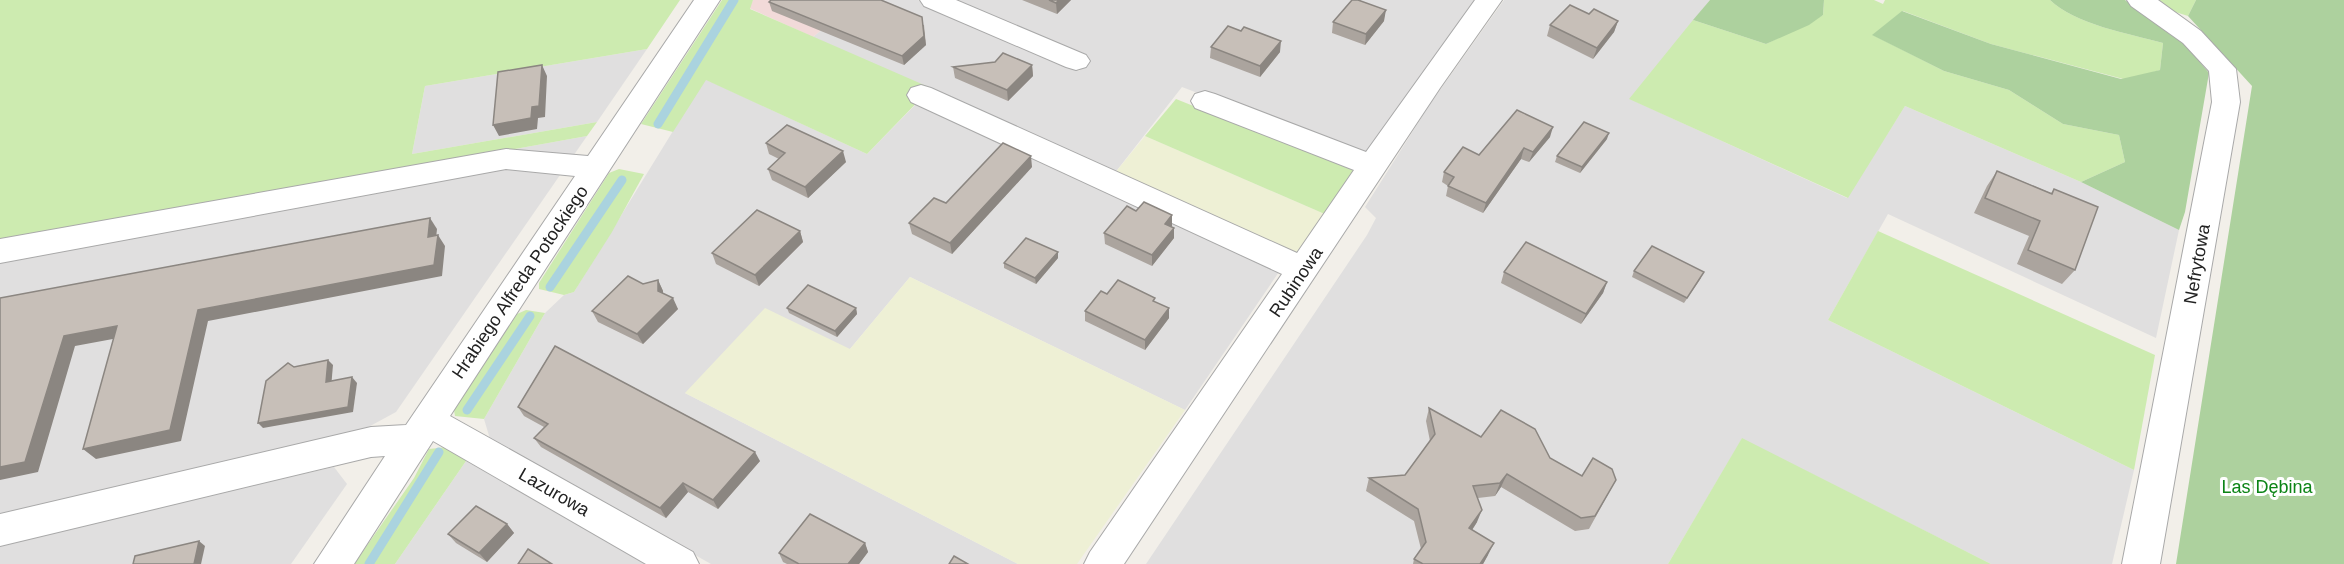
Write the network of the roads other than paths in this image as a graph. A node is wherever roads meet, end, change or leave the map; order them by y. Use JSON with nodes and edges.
{"nodes":[{"id":1,"x":707,"y":0,"type":"edge"},
{"id":2,"x":933,"y":0,"type":"edge"},
{"id":3,"x":1489,"y":0,"type":"edge"},
{"id":4,"x":2140,"y":0,"type":"edge"},
{"id":5,"x":1076,"y":62,"type":"dead end"},
{"id":6,"x":921,"y":95,"type":"dead end"},
{"id":7,"x":1205,"y":101,"type":"dead end"},
{"id":8,"x":1373,"y":166,"type":"junction"},
{"id":9,"x":597,"y":167,"type":"junction"},
{"id":10,"x":0,"y":251,"type":"edge"},
{"id":11,"x":1304,"y":270,"type":"junction"},
{"id":12,"x":422,"y":430,"type":"junction"},
{"id":13,"x":0,"y":530,"type":"edge"},
{"id":14,"x":333,"y":564,"type":"edge"},
{"id":15,"x":680,"y":564,"type":"edge"},
{"id":16,"x":1103,"y":564,"type":"edge"},
{"id":17,"x":2141,"y":564,"type":"edge"}],
"edges":[{"from":1,"to":9,"type":"street","name":"Hrabiego Alfreda Potockiego"},
{"from":2,"to":5,"type":"street"},
{"from":3,"to":8,"type":"street","name":"Rubinowa"},
{"from":4,"to":17,"type":"street","name":"Nefrytowa"},
{"from":6,"to":11,"type":"street"},
{"from":7,"to":8,"type":"street"},
{"from":8,"to":11,"type":"street","name":"Rubinowa"},
{"from":9,"to":10,"type":"street"},
{"from":9,"to":12,"type":"street","name":"Hrabiego Alfreda Potockiego"},
{"from":11,"to":16,"type":"street","name":"Rubinowa"},
{"from":12,"to":13,"type":"street"},
{"from":12,"to":14,"type":"street","name":"Hrabiego Alfreda Potockiego"},
{"from":12,"to":15,"type":"street","name":"Lazurowa"}]}
